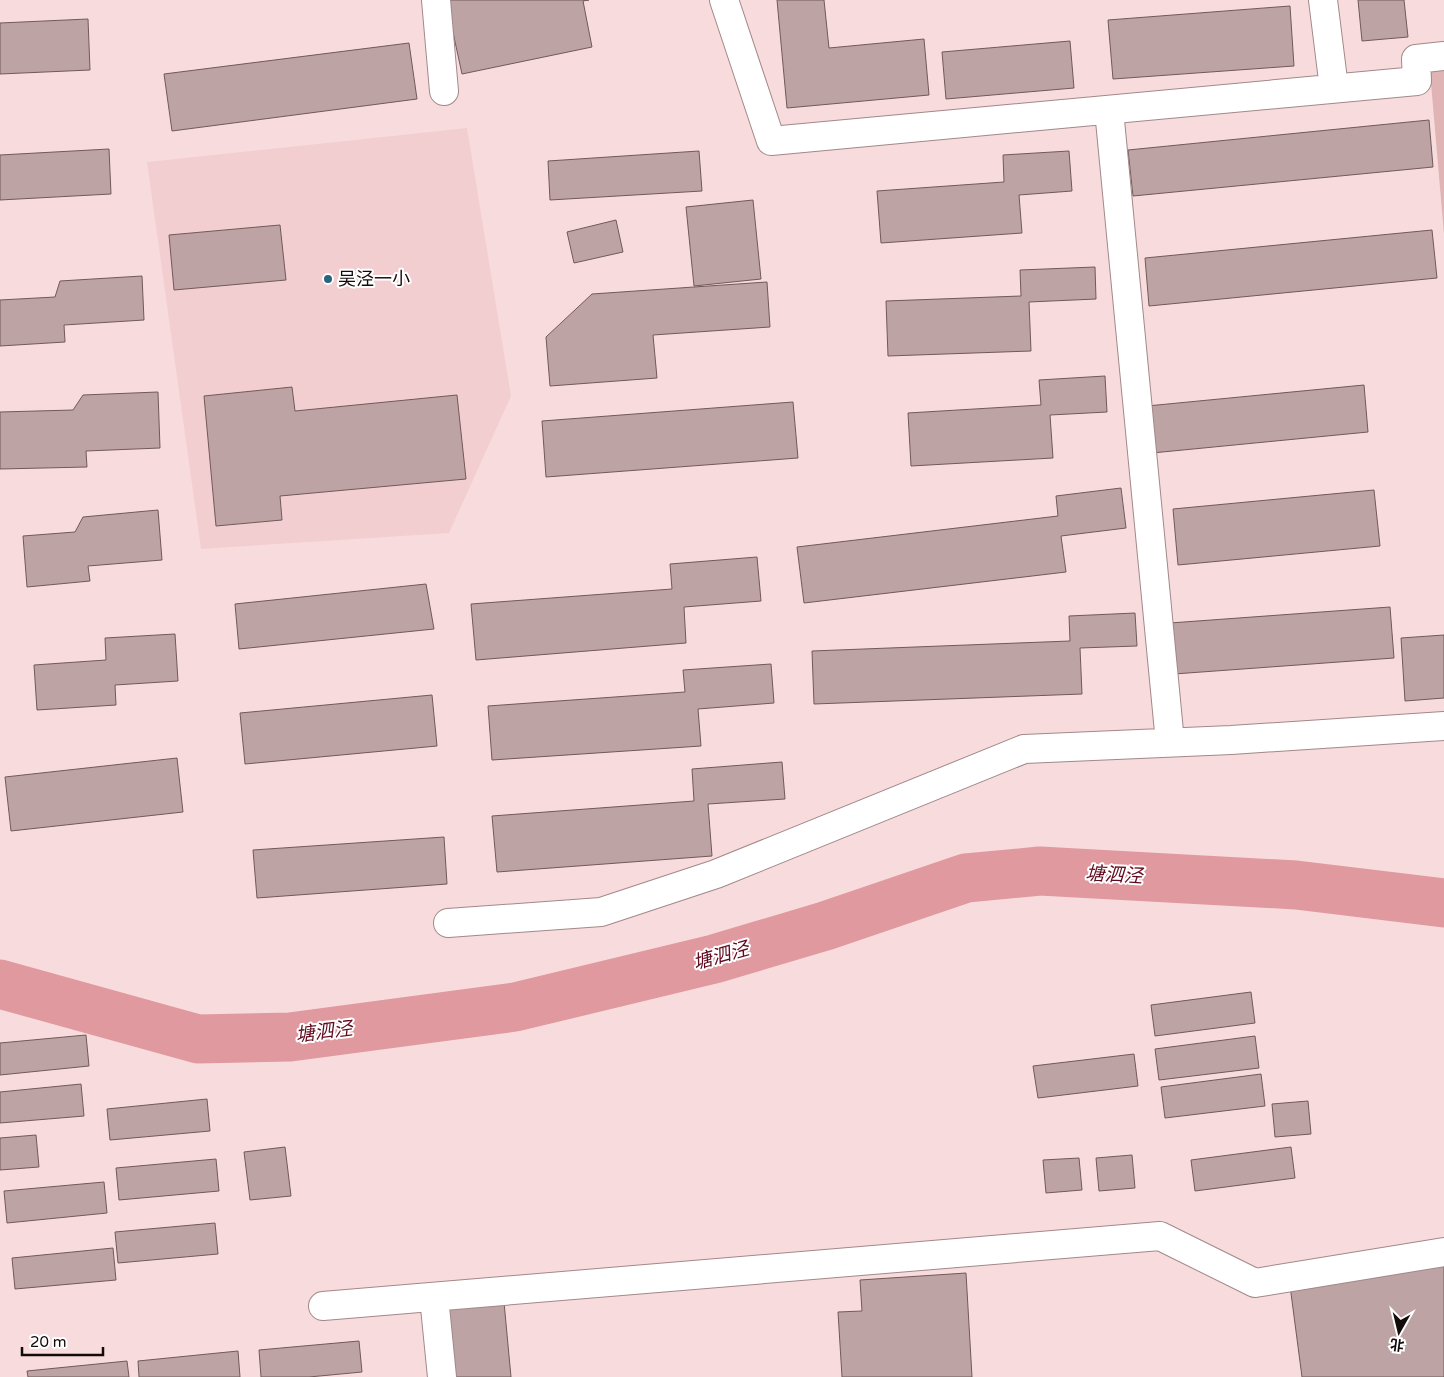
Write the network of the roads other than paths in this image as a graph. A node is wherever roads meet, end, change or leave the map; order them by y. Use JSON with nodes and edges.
{"nodes":[{"id":1,"x":436,"y":0,"type":"edge"},
{"id":2,"x":724,"y":0,"type":"edge"},
{"id":3,"x":1323,"y":0,"type":"edge"},
{"id":4,"x":1444,"y":56,"type":"edge"},
{"id":5,"x":1334,"y":88,"type":"junction"},
{"id":6,"x":444,"y":92,"type":"dead end"},
{"id":7,"x":1110,"y":110,"type":"junction"},
{"id":8,"x":1444,"y":726,"type":"edge"},
{"id":9,"x":1170,"y":742,"type":"junction"},
{"id":10,"x":448,"y":923,"type":"dead end"},
{"id":11,"x":1444,"y":1252,"type":"edge"},
{"id":12,"x":434,"y":1297,"type":"junction"},
{"id":13,"x":323,"y":1306,"type":"dead end"},
{"id":14,"x":442,"y":1377,"type":"edge"}],
"edges":[{"from":1,"to":6,"type":"lane"},
{"from":2,"to":7,"type":"lane"},
{"from":3,"to":5,"type":"lane"},
{"from":4,"to":5,"type":"lane"},
{"from":5,"to":7,"type":"lane"},
{"from":7,"to":9,"type":"lane"},
{"from":8,"to":9,"type":"lane"},
{"from":9,"to":10,"type":"lane"},
{"from":11,"to":12,"type":"lane"},
{"from":12,"to":13,"type":"lane"},
{"from":12,"to":14,"type":"lane"}]}
